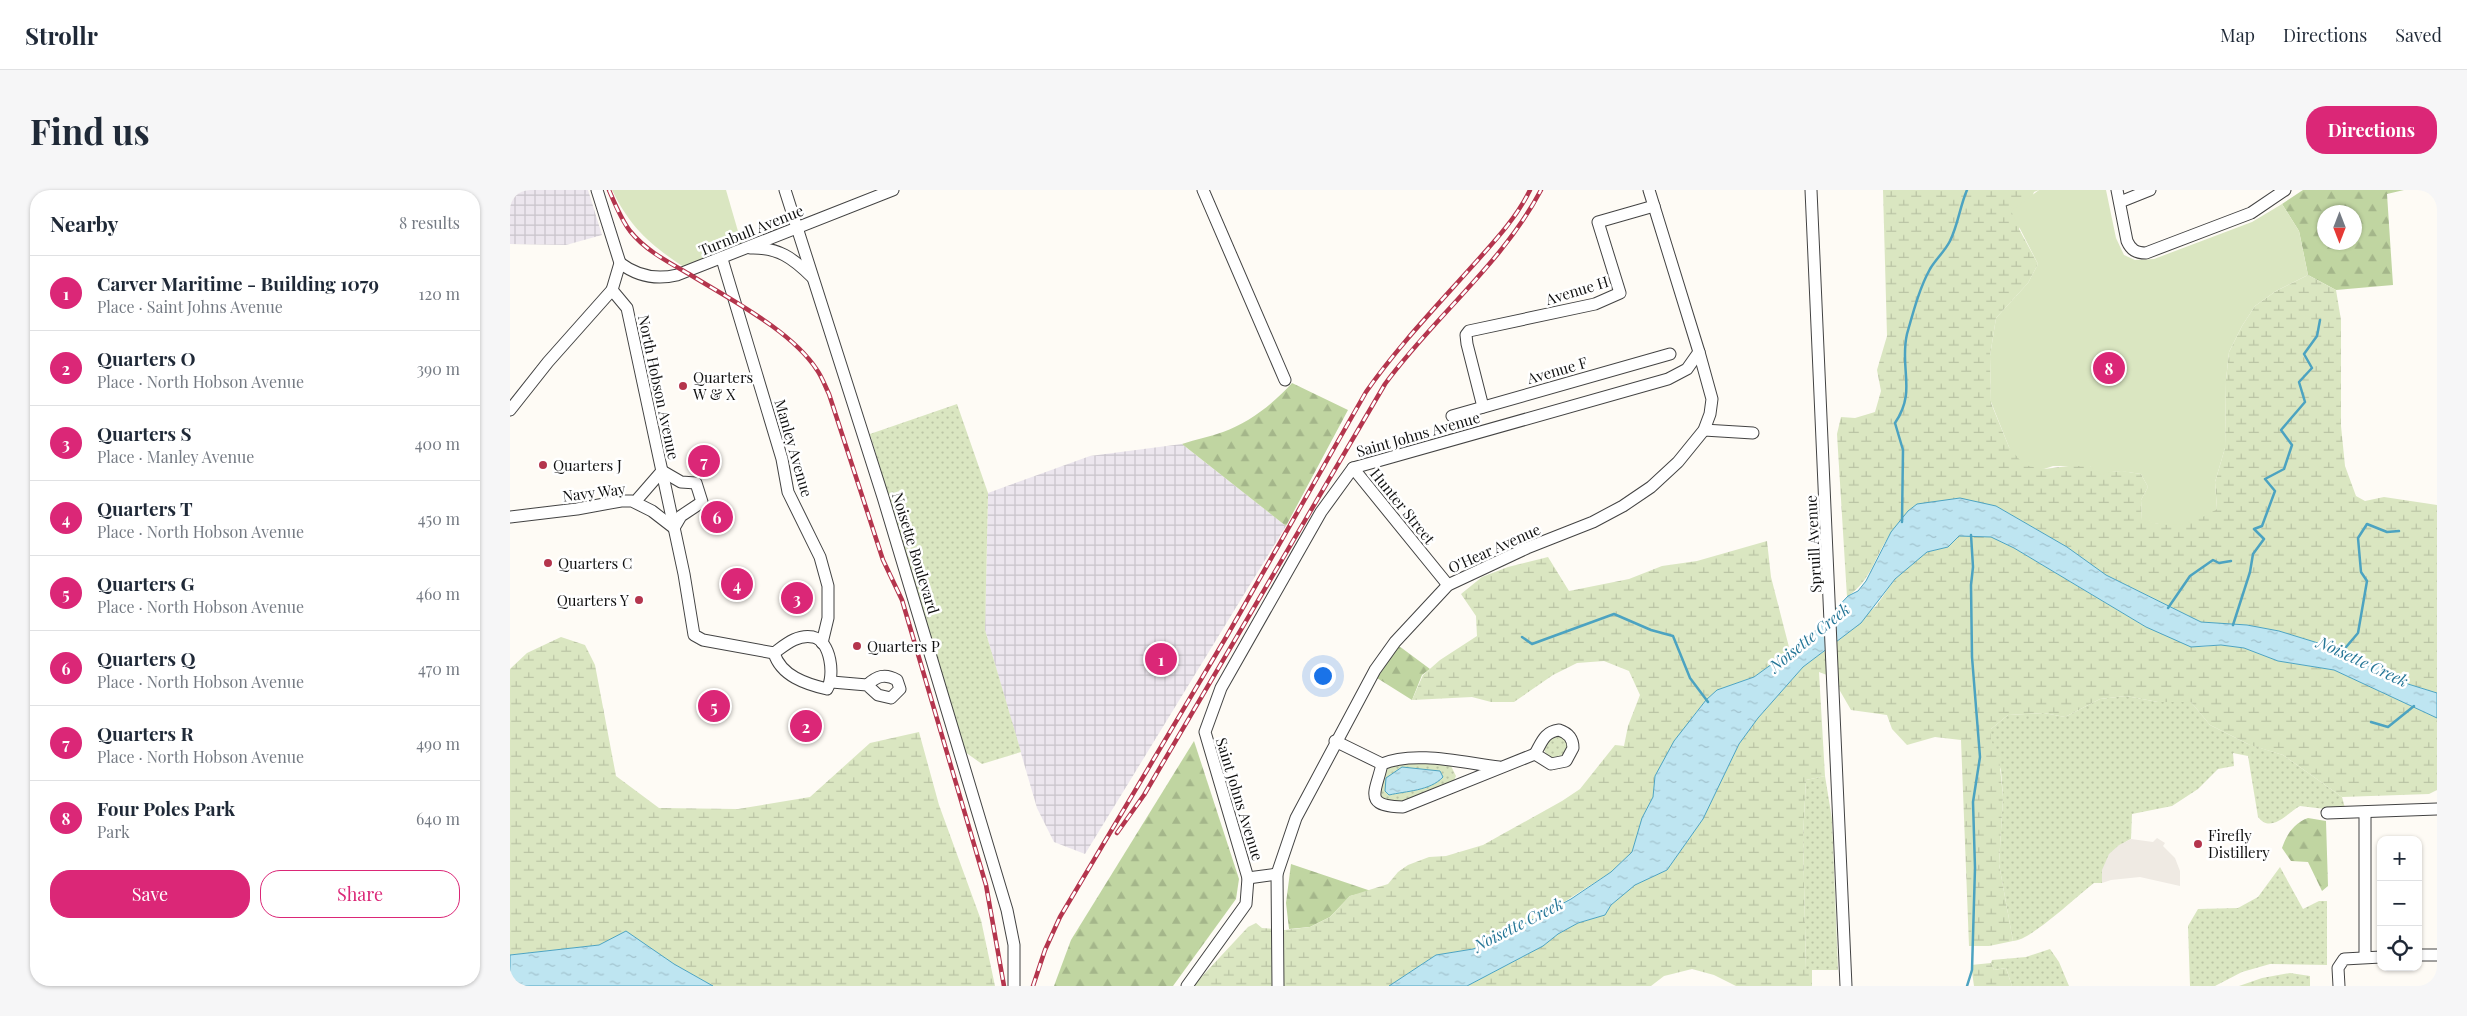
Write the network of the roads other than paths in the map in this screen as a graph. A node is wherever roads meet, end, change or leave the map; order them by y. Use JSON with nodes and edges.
{"nodes":[{"id":1,"x":597,"y":190,"type":"edge"},
{"id":2,"x":785,"y":190,"type":"edge"},
{"id":3,"x":893,"y":190,"type":"edge"},
{"id":4,"x":1203,"y":190,"type":"edge"},
{"id":5,"x":1649,"y":190,"type":"edge"},
{"id":6,"x":1811,"y":190,"type":"edge"},
{"id":7,"x":2150,"y":190,"type":"edge"},
{"id":8,"x":2285,"y":190,"type":"edge"},
{"id":9,"x":2118,"y":196,"type":"edge"},
{"id":10,"x":1654,"y":206,"type":"junction"},
{"id":11,"x":796,"y":227,"type":"junction"},
{"id":12,"x":746,"y":249,"type":"junction"},
{"id":13,"x":722,"y":259,"type":"junction"},
{"id":14,"x":620,"y":263,"type":"junction"},
{"id":15,"x":812,"y":277,"type":"junction"},
{"id":16,"x":612,"y":290,"type":"junction"},
{"id":17,"x":1699,"y":352,"type":"junction"},
{"id":18,"x":1670,"y":354,"type":"dead end"},
{"id":19,"x":1286,"y":380,"type":"dead end"},
{"id":20,"x":1483,"y":407,"type":"junction"},
{"id":21,"x":510,"y":410,"type":"edge"},
{"id":22,"x":1452,"y":416,"type":"dead end"},
{"id":23,"x":1704,"y":430,"type":"junction"},
{"id":24,"x":1753,"y":433,"type":"dead end"},
{"id":25,"x":1353,"y":468,"type":"junction"},
{"id":26,"x":662,"y":471,"type":"junction"},
{"id":27,"x":635,"y":502,"type":"junction"},
{"id":28,"x":510,"y":516,"type":"edge"},
{"id":29,"x":674,"y":528,"type":"junction"},
{"id":30,"x":1448,"y":585,"type":"junction"},
{"id":31,"x":822,"y":643,"type":"junction"},
{"id":32,"x":774,"y":653,"type":"junction"},
{"id":33,"x":832,"y":682,"type":"junction"},
{"id":34,"x":867,"y":685,"type":"dead end"},
{"id":35,"x":1334,"y":741,"type":"junction"},
{"id":36,"x":1535,"y":754,"type":"dead end"},
{"id":37,"x":1455,"y":762,"type":"junction"},
{"id":38,"x":1382,"y":764,"type":"junction"},
{"id":39,"x":1498,"y":767,"type":"junction"},
{"id":40,"x":1462,"y":783,"type":"junction"},
{"id":41,"x":2437,"y":809,"type":"edge"},
{"id":42,"x":2365,"y":812,"type":"junction"},
{"id":43,"x":2327,"y":813,"type":"dead end"},
{"id":44,"x":1277,"y":874,"type":"junction"},
{"id":45,"x":1248,"y":878,"type":"junction"},
{"id":46,"x":2422,"y":955,"type":"edge"},
{"id":47,"x":2437,"y":955,"type":"edge"},
{"id":48,"x":2366,"y":957,"type":"junction"},
{"id":49,"x":2377,"y":957,"type":"edge"},
{"id":50,"x":1014,"y":986,"type":"edge"},
{"id":51,"x":1187,"y":986,"type":"edge"},
{"id":52,"x":1278,"y":986,"type":"edge"},
{"id":53,"x":1846,"y":986,"type":"edge"},
{"id":54,"x":2339,"y":986,"type":"edge"}],
"edges":[{"from":1,"to":14,"type":"street"},
{"from":2,"to":11,"type":"street","name":"Noisette Boulevard"},
{"from":3,"to":11,"type":"street","name":"Turnbull Avenue"},
{"from":4,"to":19,"type":"street"},
{"from":5,"to":10,"type":"street"},
{"from":6,"to":53,"type":"street","name":"Spruill Avenue"},
{"from":7,"to":9,"type":"street"},
{"from":8,"to":9,"type":"street"},
{"from":10,"to":17,"type":"street"},
{"from":10,"to":20,"type":"street","name":"Avenue H"},
{"from":11,"to":12,"type":"street","name":"Turnbull Avenue"},
{"from":11,"to":15,"type":"street","name":"Noisette Boulevard"},
{"from":12,"to":13,"type":"street","name":"Turnbull Avenue"},
{"from":12,"to":15,"type":"street"},
{"from":13,"to":14,"type":"street","name":"Turnbull Avenue"},
{"from":13,"to":31,"type":"street","name":"Manley Avenue"},
{"from":14,"to":16,"type":"street"},
{"from":15,"to":50,"type":"street","name":"Noisette Boulevard"},
{"from":16,"to":21,"type":"street"},
{"from":16,"to":26,"type":"street","name":"North Hobson Avenue"},
{"from":17,"to":23,"type":"street","name":"O'Hear Avenue"},
{"from":17,"to":25,"type":"street","name":"Saint Johns Avenue"},
{"from":18,"to":20,"type":"street","name":"Avenue F"},
{"from":20,"to":22,"type":"street","name":"Avenue F"},
{"from":23,"to":24,"type":"street"},
{"from":23,"to":30,"type":"street","name":"O'Hear Avenue"},
{"from":25,"to":30,"type":"street","name":"Hunter Street"},
{"from":25,"to":45,"type":"street","name":"Saint Johns Avenue"},
{"from":26,"to":27,"type":"street"},
{"from":26,"to":29,"type":"street","name":"North Hobson Avenue"},
{"from":26,"to":29,"type":"street"},
{"from":27,"to":28,"type":"street","name":"Navy Way"},
{"from":27,"to":29,"type":"street","name":"Navy Way"},
{"from":29,"to":32,"type":"street","name":"North Hobson Avenue"},
{"from":30,"to":35,"type":"street","name":"O'Hear Avenue"},
{"from":31,"to":32,"type":"street"},
{"from":31,"to":33,"type":"street"},
{"from":32,"to":33,"type":"street"},
{"from":33,"to":34,"type":"street"},
{"from":35,"to":38,"type":"street"},
{"from":35,"to":44,"type":"street","name":"O'Hear Avenue"},
{"from":36,"to":39,"type":"street"},
{"from":37,"to":38,"type":"street"},
{"from":37,"to":39,"type":"street"},
{"from":37,"to":40,"type":"street"},
{"from":38,"to":40,"type":"street"},
{"from":39,"to":40,"type":"street"},
{"from":41,"to":42,"type":"street"},
{"from":42,"to":43,"type":"street"},
{"from":42,"to":48,"type":"street"},
{"from":44,"to":45,"type":"street","name":"Saint Johns Avenue"},
{"from":44,"to":52,"type":"street","name":"O'Hear Avenue"},
{"from":45,"to":51,"type":"street"},
{"from":46,"to":47,"type":"street"},
{"from":48,"to":49,"type":"street"},
{"from":48,"to":54,"type":"street"}]}
